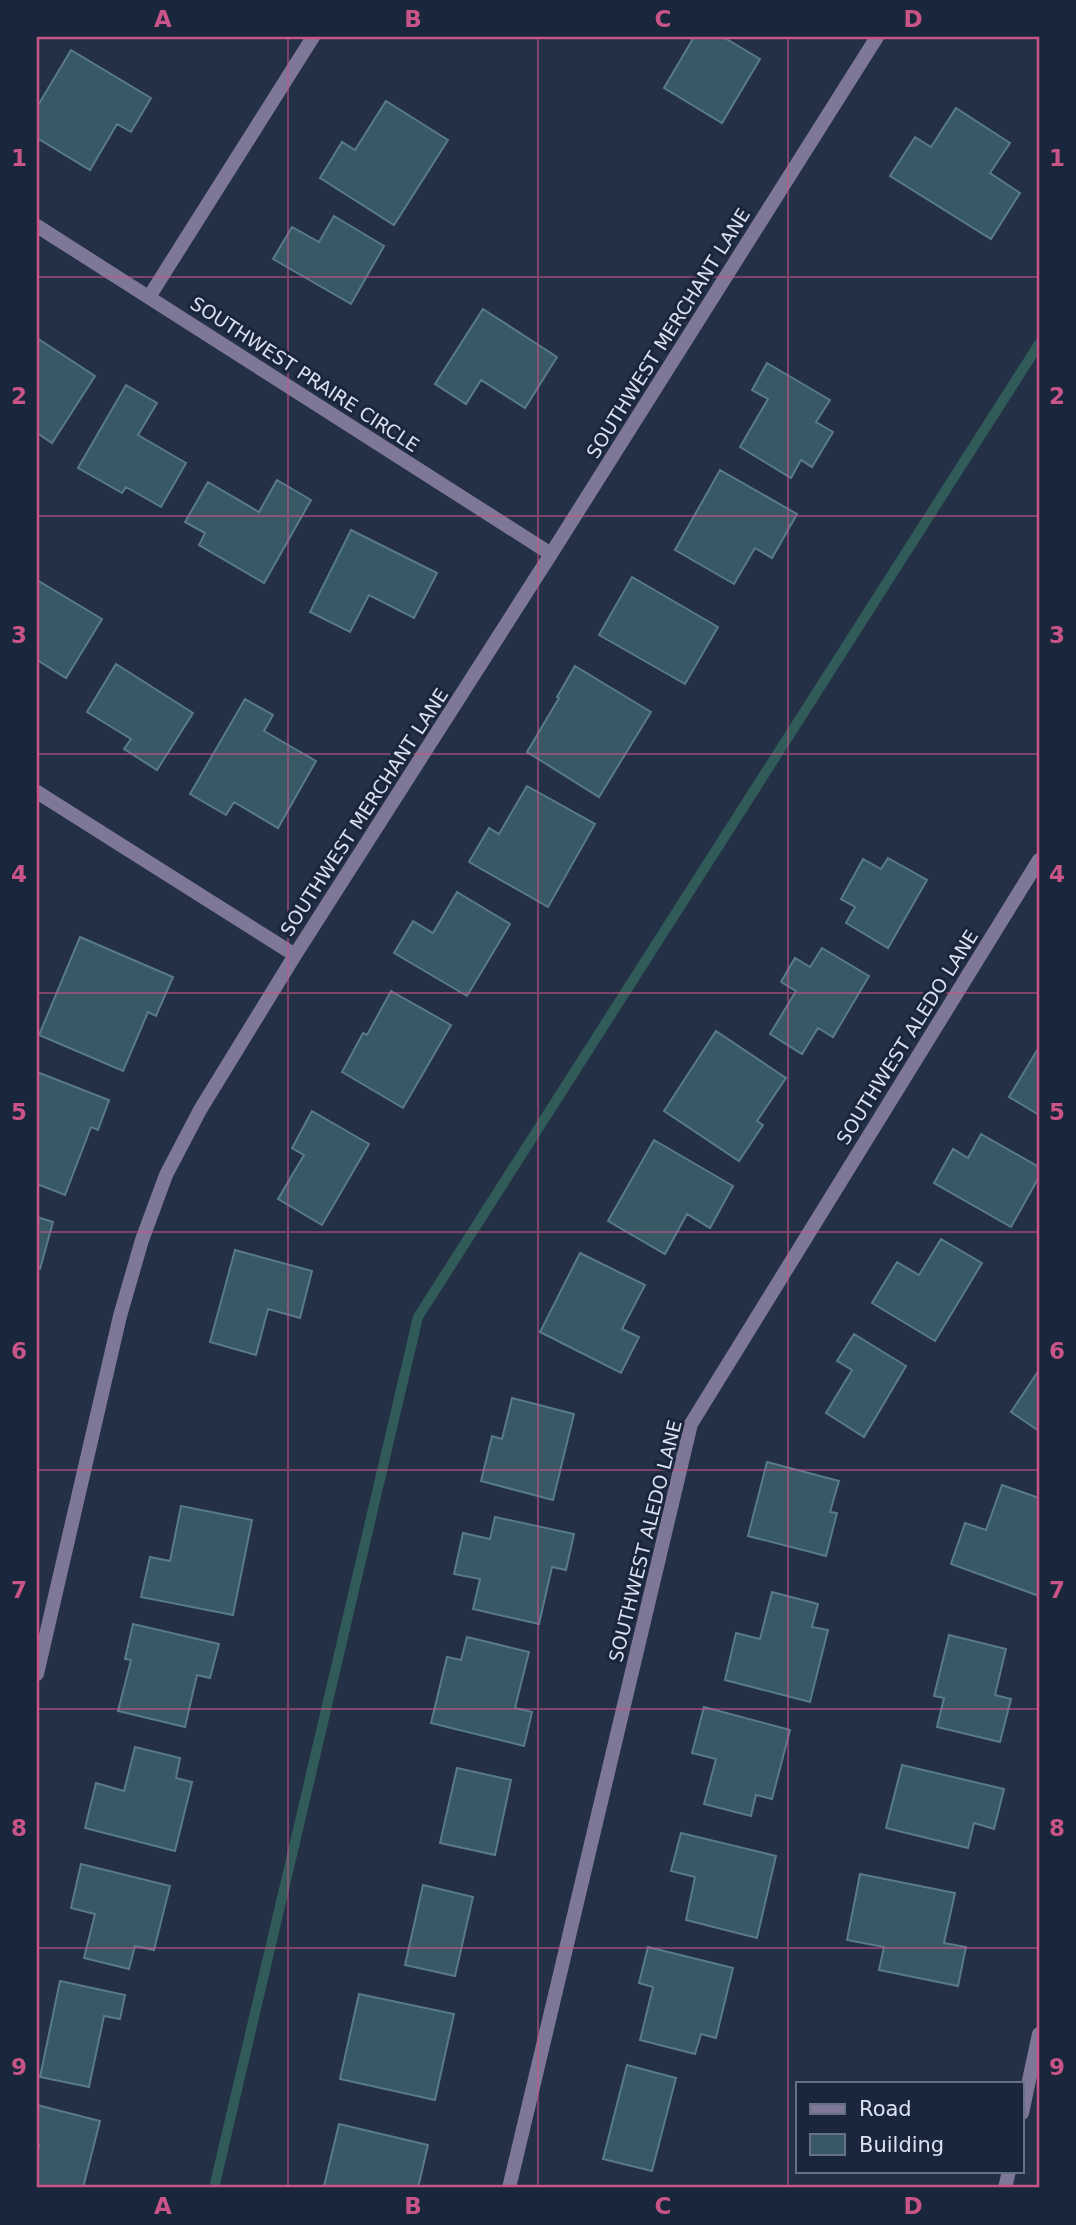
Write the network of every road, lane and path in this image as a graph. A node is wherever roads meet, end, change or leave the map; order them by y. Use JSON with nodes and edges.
{"nodes":[{"id":1,"x":313,"y":37,"type":"edge"},
{"id":2,"x":877,"y":37,"type":"edge"},
{"id":3,"x":37,"y":226,"type":"edge"},
{"id":4,"x":149,"y":296,"type":"junction"},
{"id":5,"x":551,"y":554,"type":"junction"},
{"id":6,"x":37,"y":792,"type":"edge"},
{"id":7,"x":1039,"y":860,"type":"edge"},
{"id":8,"x":295,"y":955,"type":"junction"},
{"id":9,"x":37,"y":1674,"type":"edge"},
{"id":10,"x":1039,"y":2034,"type":"edge"},
{"id":11,"x":1024,"y":2104,"type":"edge"},
{"id":12,"x":509,"y":2188,"type":"edge"}],
"edges":[{"from":1,"to":4,"type":"street"},
{"from":2,"to":5,"type":"street","name":"SOUTHWEST MERCHANT LANE"},
{"from":3,"to":4,"type":"street","name":"SOUTHWEST PRAIRE CIRCLE"},
{"from":4,"to":5,"type":"street","name":"SOUTHWEST PRAIRE CIRCLE"},
{"from":5,"to":8,"type":"street","name":"SOUTHWEST MERCHANT LANE"},
{"from":6,"to":8,"type":"street"},
{"from":7,"to":12,"type":"street","name":"SOUTHWEST ALEDO LANE"},
{"from":8,"to":9,"type":"street","name":"SOUTHWEST MERCHANT LANE"},
{"from":10,"to":11,"type":"street"}]}
